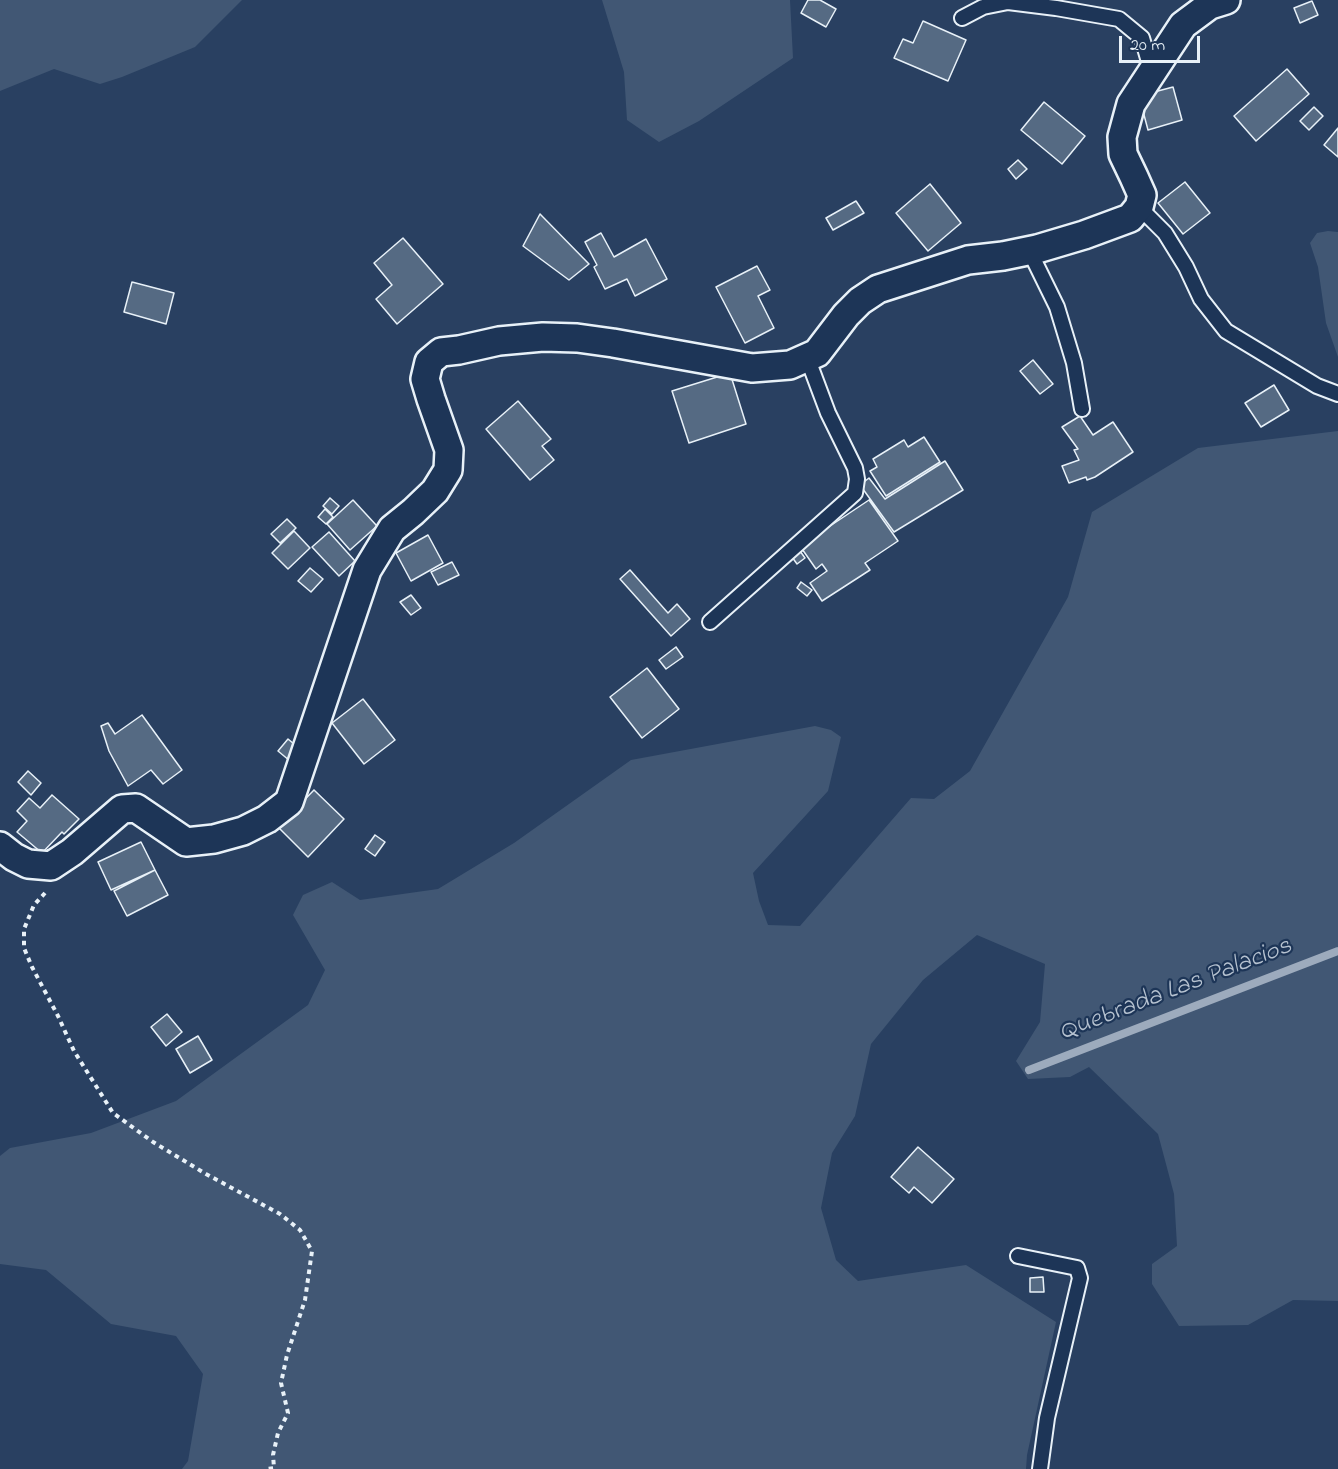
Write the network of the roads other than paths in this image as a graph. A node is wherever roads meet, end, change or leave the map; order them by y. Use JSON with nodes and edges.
{"nodes":[{"id":1,"x":1226,"y":0,"type":"edge"},
{"id":2,"x":962,"y":18,"type":"dead end"},
{"id":3,"x":1152,"y":72,"type":"junction"},
{"id":4,"x":1139,"y":207,"type":"junction"},
{"id":5,"x":1029,"y":250,"type":"junction"},
{"id":6,"x":807,"y":357,"type":"junction"},
{"id":7,"x":1338,"y":394,"type":"edge"},
{"id":8,"x":1082,"y":409,"type":"dead end"},
{"id":9,"x":710,"y":622,"type":"dead end"},
{"id":10,"x":0,"y":846,"type":"edge"},
{"id":11,"x":1018,"y":1256,"type":"dead end"},
{"id":12,"x":1040,"y":1469,"type":"edge"}],
"edges":[{"from":1,"to":3,"type":"street"},
{"from":2,"to":3,"type":"lane"},
{"from":3,"to":4,"type":"street"},
{"from":4,"to":5,"type":"street"},
{"from":4,"to":7,"type":"lane"},
{"from":5,"to":6,"type":"street"},
{"from":5,"to":8,"type":"lane"},
{"from":6,"to":9,"type":"lane"},
{"from":6,"to":10,"type":"street"},
{"from":11,"to":12,"type":"lane"}]}
